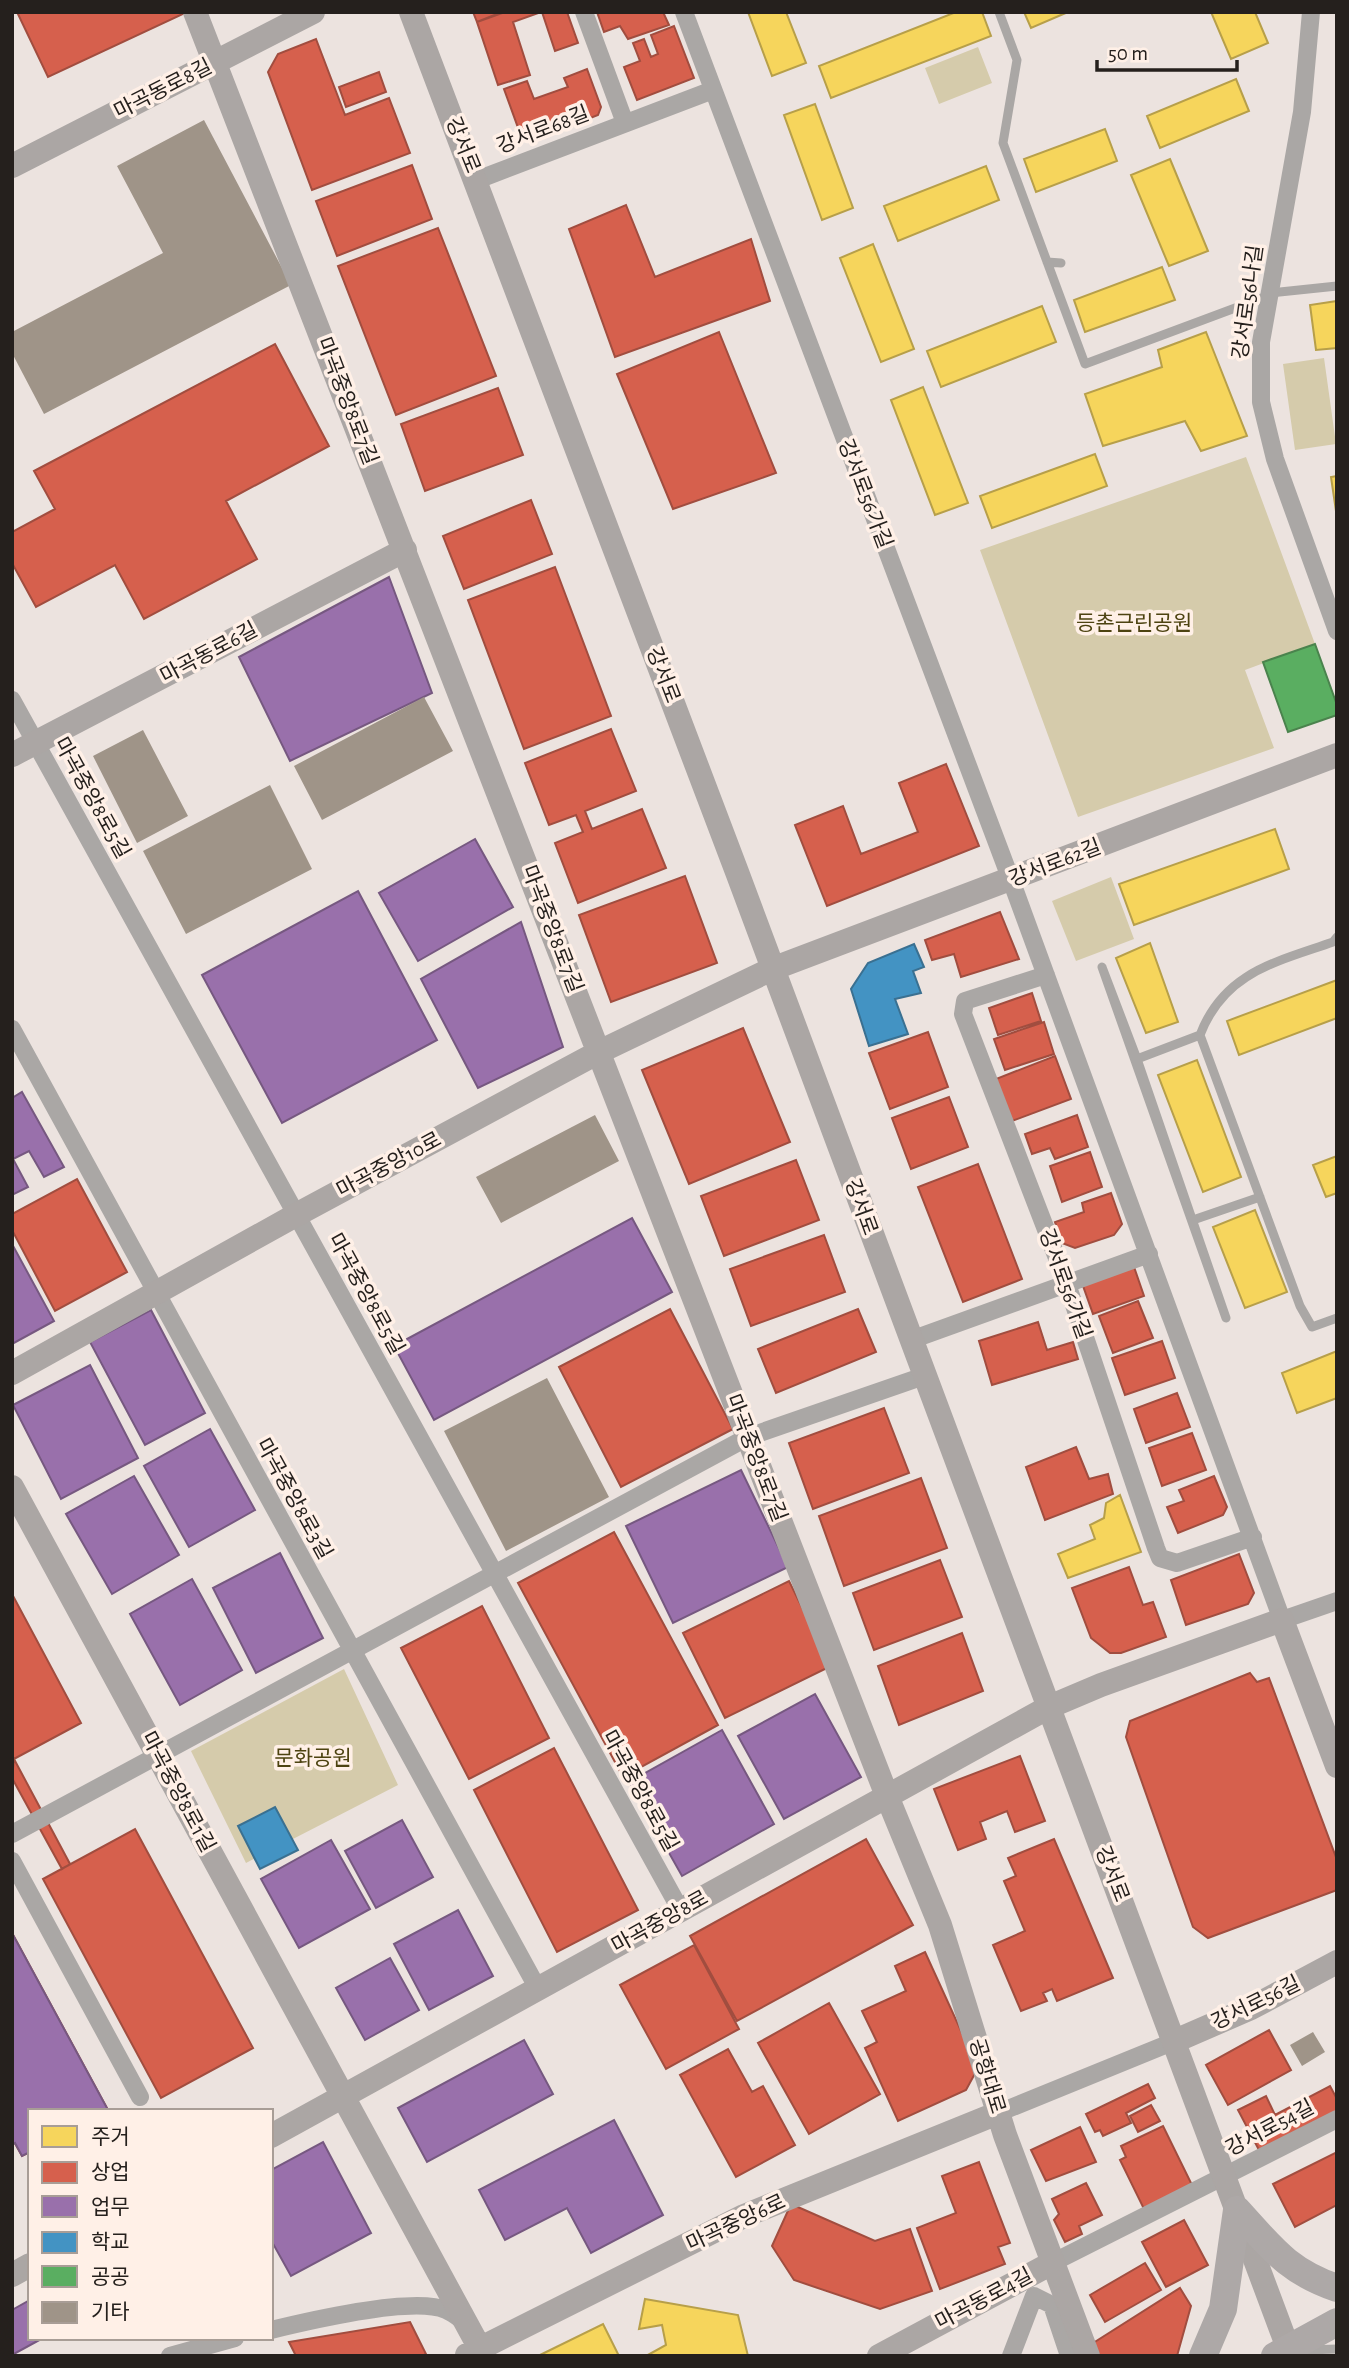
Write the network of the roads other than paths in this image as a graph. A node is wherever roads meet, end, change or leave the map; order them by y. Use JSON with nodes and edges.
{"nodes":[{"id":1,"x":195,"y":12,"type":"edge"},
{"id":2,"x":313,"y":12,"type":"edge"},
{"id":3,"x":411,"y":12,"type":"edge"},
{"id":4,"x":584,"y":12,"type":"edge"},
{"id":5,"x":684,"y":12,"type":"edge"},
{"id":6,"x":999,"y":12,"type":"edge"},
{"id":7,"x":1311,"y":12,"type":"edge"},
{"id":8,"x":216,"y":62,"type":"junction"},
{"id":9,"x":713,"y":90,"type":"junction"},
{"id":10,"x":625,"y":123,"type":"junction"},
{"id":11,"x":12,"y":166,"type":"edge"},
{"id":12,"x":477,"y":180,"type":"junction"},
{"id":13,"x":1047,"y":262,"type":"junction"},
{"id":14,"x":1061,"y":263,"type":"dead end"},
{"id":15,"x":1337,"y":286,"type":"edge"},
{"id":16,"x":1270,"y":294,"type":"junction"},
{"id":17,"x":405,"y":550,"type":"junction"},
{"id":18,"x":1333,"y":606,"type":"edge"},
{"id":19,"x":1337,"y":631,"type":"edge"},
{"id":20,"x":12,"y":700,"type":"edge"},
{"id":21,"x":36,"y":743,"type":"junction"},
{"id":22,"x":12,"y":755,"type":"edge"},
{"id":23,"x":1337,"y":755,"type":"edge"},
{"id":24,"x":1011,"y":880,"type":"junction"},
{"id":25,"x":1337,"y":937,"type":"edge"},
{"id":26,"x":772,"y":969,"type":"junction"},
{"id":27,"x":1046,"y":975,"type":"junction"},
{"id":28,"x":12,"y":1029,"type":"edge"},
{"id":29,"x":1200,"y":1035,"type":"junction"},
{"id":30,"x":599,"y":1052,"type":"junction"},
{"id":31,"x":1137,"y":1059,"type":"junction"},
{"id":32,"x":1260,"y":1197,"type":"junction"},
{"id":33,"x":296,"y":1215,"type":"junction"},
{"id":34,"x":1193,"y":1220,"type":"junction"},
{"id":35,"x":1149,"y":1254,"type":"junction"},
{"id":36,"x":1067,"y":1284,"type":"junction"},
{"id":37,"x":155,"y":1293,"type":"junction"},
{"id":38,"x":1337,"y":1318,"type":"edge"},
{"id":39,"x":911,"y":1340,"type":"junction"},
{"id":40,"x":12,"y":1373,"type":"edge"},
{"id":41,"x":924,"y":1376,"type":"junction"},
{"id":42,"x":748,"y":1437,"type":"junction"},
{"id":43,"x":12,"y":1487,"type":"edge"},
{"id":44,"x":1253,"y":1537,"type":"junction"},
{"id":45,"x":494,"y":1574,"type":"junction"},
{"id":46,"x":1337,"y":1601,"type":"edge"},
{"id":47,"x":1282,"y":1620,"type":"junction"},
{"id":48,"x":352,"y":1651,"type":"junction"},
{"id":49,"x":1049,"y":1707,"type":"junction"},
{"id":50,"x":158,"y":1756,"type":"junction"},
{"id":51,"x":1337,"y":1766,"type":"edge"},
{"id":52,"x":887,"y":1796,"type":"junction"},
{"id":53,"x":12,"y":1834,"type":"edge"},
{"id":54,"x":12,"y":1861,"type":"edge"},
{"id":55,"x":681,"y":1910,"type":"junction"},
{"id":56,"x":1337,"y":1962,"type":"edge"},
{"id":57,"x":538,"y":1989,"type":"junction"},
{"id":58,"x":1175,"y":2041,"type":"junction"},
{"id":59,"x":139,"y":2097,"type":"dead end"},
{"id":60,"x":343,"y":2097,"type":"junction"},
{"id":61,"x":998,"y":2113,"type":"junction"},
{"id":62,"x":1337,"y":2119,"type":"edge"},
{"id":63,"x":273,"y":2135,"type":"edge"},
{"id":64,"x":1225,"y":2178,"type":"junction"},
{"id":65,"x":1237,"y":2210,"type":"junction"},
{"id":66,"x":1052,"y":2263,"type":"junction"},
{"id":67,"x":28,"y":2266,"type":"edge"},
{"id":68,"x":12,"y":2275,"type":"edge"},
{"id":69,"x":1337,"y":2288,"type":"edge"},
{"id":70,"x":467,"y":2322,"type":"junction"},
{"id":71,"x":1337,"y":2322,"type":"edge"},
{"id":72,"x":273,"y":2330,"type":"edge"},
{"id":73,"x":228,"y":2340,"type":"edge"},
{"id":74,"x":1337,"y":2349,"type":"edge"},
{"id":75,"x":477,"y":2353,"type":"edge"},
{"id":76,"x":1285,"y":2354,"type":"edge"},
{"id":77,"x":170,"y":2356,"type":"edge"},
{"id":78,"x":879,"y":2356,"type":"edge"},
{"id":79,"x":1011,"y":2356,"type":"edge"},
{"id":80,"x":1069,"y":2356,"type":"edge"},
{"id":81,"x":1088,"y":2356,"type":"edge"},
{"id":82,"x":1203,"y":2356,"type":"edge"}],
"edges":[{"from":1,"to":8,"type":"street","name":"마곡중앙8로7길"},
{"from":2,"to":8,"type":"street","name":"마곡동로8길"},
{"from":3,"to":12,"type":"street","name":"강서로"},
{"from":4,"to":10,"type":"street","name":"강서로68길"},
{"from":5,"to":9,"type":"street","name":"강서로56가길"},
{"from":6,"to":13,"type":"lane"},
{"from":7,"to":16,"type":"street","name":"강서로56나길"},
{"from":8,"to":11,"type":"street","name":"마곡동로8길"},
{"from":8,"to":17,"type":"street","name":"마곡중앙8로7길"},
{"from":9,"to":10,"type":"street","name":"강서로68길"},
{"from":9,"to":24,"type":"street","name":"강서로56가길"},
{"from":10,"to":12,"type":"street","name":"강서로68길"},
{"from":12,"to":26,"type":"street","name":"강서로"},
{"from":13,"to":14,"type":"lane"},
{"from":13,"to":16,"type":"lane"},
{"from":15,"to":16,"type":"lane"},
{"from":16,"to":18,"type":"street","name":"강서로56나길"},
{"from":17,"to":21,"type":"street","name":"마곡동로6길"},
{"from":17,"to":30,"type":"street","name":"마곡중앙8로7길"},
{"from":18,"to":19,"type":"street","name":"강서로56나길"},
{"from":20,"to":21,"type":"street","name":"마곡중앙8로5길"},
{"from":21,"to":22,"type":"street","name":"마곡동로6길"},
{"from":21,"to":33,"type":"street","name":"마곡중앙8로5길"},
{"from":23,"to":24,"type":"street","name":"강서로62길"},
{"from":24,"to":26,"type":"street","name":"강서로62길"},
{"from":24,"to":27,"type":"street","name":"강서로56가길"},
{"from":25,"to":29,"type":"lane"},
{"from":26,"to":30,"type":"street","name":"마곡중앙10로"},
{"from":26,"to":39,"type":"street","name":"강서로"},
{"from":27,"to":35,"type":"street","name":"강서로56가길"},
{"from":27,"to":36,"type":"street","name":"강서로56가길"},
{"from":28,"to":37,"type":"street","name":"마곡중앙8로3길"},
{"from":29,"to":31,"type":"lane"},
{"from":29,"to":32,"type":"lane"},
{"from":30,"to":33,"type":"street","name":"마곡중앙10로"},
{"from":30,"to":42,"type":"street","name":"마곡중앙8로7길"},
{"from":31,"to":34,"type":"lane"},
{"from":31,"to":34,"type":"lane"},
{"from":32,"to":34,"type":"lane"},
{"from":32,"to":38,"type":"lane"},
{"from":33,"to":37,"type":"street","name":"마곡중앙10로"},
{"from":33,"to":45,"type":"street","name":"마곡중앙8로5길"},
{"from":35,"to":36,"type":"street"},
{"from":35,"to":44,"type":"street","name":"강서로56가길"},
{"from":36,"to":39,"type":"street"},
{"from":36,"to":44,"type":"street","name":"강서로56가길"},
{"from":37,"to":40,"type":"street","name":"마곡중앙10로"},
{"from":37,"to":48,"type":"street","name":"마곡중앙8로3길"},
{"from":39,"to":41,"type":"street","name":"강서로"},
{"from":41,"to":42,"type":"street"},
{"from":41,"to":49,"type":"street","name":"강서로"},
{"from":42,"to":45,"type":"street"},
{"from":42,"to":52,"type":"street","name":"마곡중앙8로7길"},
{"from":43,"to":50,"type":"street","name":"마곡중앙8로1길"},
{"from":44,"to":47,"type":"street","name":"강서로56가길"},
{"from":45,"to":48,"type":"street"},
{"from":45,"to":55,"type":"street","name":"마곡중앙8로5길"},
{"from":46,"to":47,"type":"street"},
{"from":47,"to":49,"type":"street"},
{"from":47,"to":51,"type":"street","name":"강서로56가길"},
{"from":48,"to":50,"type":"street"},
{"from":48,"to":57,"type":"street","name":"마곡중앙8로3길"},
{"from":49,"to":52,"type":"street","name":"마곡중앙8로"},
{"from":49,"to":58,"type":"street","name":"강서로"},
{"from":50,"to":53,"type":"street"},
{"from":50,"to":60,"type":"street","name":"마곡중앙8로1길"},
{"from":52,"to":55,"type":"street","name":"마곡중앙8로"},
{"from":52,"to":61,"type":"street","name":"공항대로"},
{"from":54,"to":59,"type":"street"},
{"from":55,"to":57,"type":"street","name":"마곡중앙8로"},
{"from":56,"to":58,"type":"street","name":"강서로56길"},
{"from":57,"to":60,"type":"street","name":"마곡중앙8로"},
{"from":58,"to":61,"type":"street"},
{"from":58,"to":64,"type":"street","name":"강서로"},
{"from":60,"to":63,"type":"street","name":"마곡중앙8로"},
{"from":60,"to":70,"type":"street","name":"마곡중앙6로"},
{"from":61,"to":66,"type":"street","name":"공항대로"},
{"from":61,"to":75,"type":"street","name":"마곡중앙6로"},
{"from":62,"to":64,"type":"street","name":"강서로54길"},
{"from":64,"to":65,"type":"street","name":"강서로"},
{"from":64,"to":66,"type":"street"},
{"from":65,"to":69,"type":"main road"},
{"from":65,"to":76,"type":"street","name":"강서로"},
{"from":65,"to":82,"type":"main road"},
{"from":66,"to":78,"type":"street","name":"마곡동로4길"},
{"from":66,"to":81,"type":"street","name":"공항대로"},
{"from":67,"to":68,"type":"street"},
{"from":70,"to":72,"type":"street"},
{"from":70,"to":75,"type":"street","name":"마곡중앙6로"},
{"from":71,"to":76,"type":"main road"},
{"from":73,"to":77,"type":"street"},
{"from":74,"to":76,"type":"lane"},
{"from":79,"to":80,"type":"street"}]}
